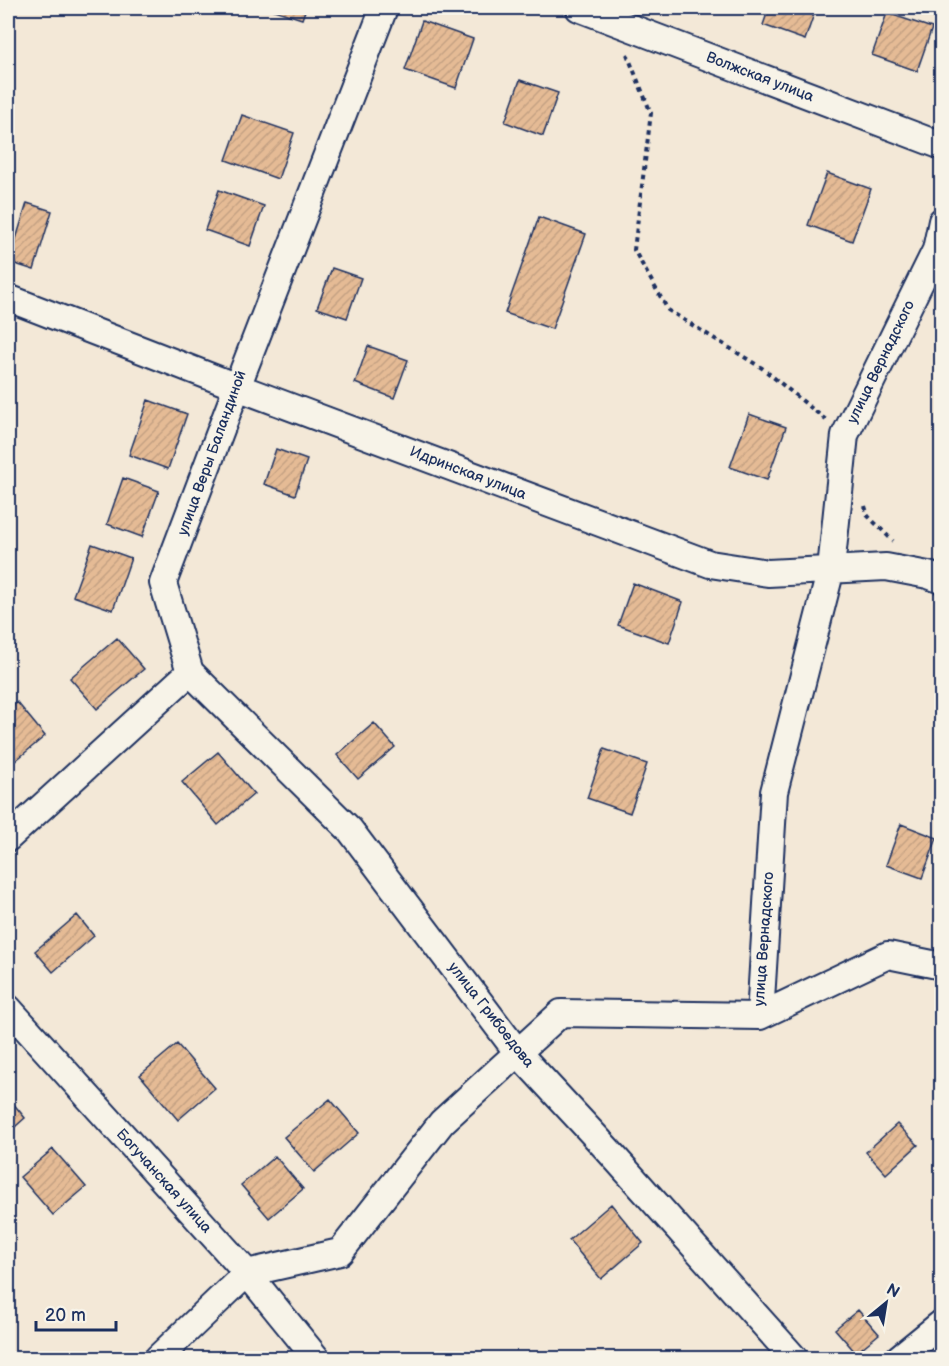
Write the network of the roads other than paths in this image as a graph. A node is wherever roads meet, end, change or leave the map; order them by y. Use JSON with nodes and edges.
{"nodes":[{"id":1,"x":384,"y":8,"type":"edge"},
{"id":2,"x":579,"y":8,"type":"edge"},
{"id":3,"x":942,"y":146,"type":"edge"},
{"id":4,"x":942,"y":221,"type":"edge"},
{"id":5,"x":8,"y":298,"type":"edge"},
{"id":6,"x":237,"y":387,"type":"junction"},
{"id":7,"x":831,"y":569,"type":"junction"},
{"id":8,"x":942,"y":580,"type":"edge"},
{"id":9,"x":190,"y":672,"type":"junction"},
{"id":10,"x":8,"y":837,"type":"edge"},
{"id":11,"x":942,"y":966,"type":"edge"},
{"id":12,"x":8,"y":1008,"type":"edge"},
{"id":13,"x":760,"y":1016,"type":"junction"},
{"id":14,"x":518,"y":1053,"type":"junction"},
{"id":15,"x":247,"y":1273,"type":"junction"},
{"id":16,"x":942,"y":1323,"type":"edge"},
{"id":17,"x":158,"y":1359,"type":"edge"},
{"id":18,"x":316,"y":1359,"type":"edge"},
{"id":19,"x":794,"y":1359,"type":"edge"},
{"id":20,"x":899,"y":1359,"type":"edge"}],
"edges":[{"from":1,"to":6,"type":"street","name":"улица Веры Баландиной"},
{"from":2,"to":3,"type":"street","name":"Волжская улица"},
{"from":4,"to":7,"type":"street","name":"улица Вернадского"},
{"from":5,"to":6,"type":"street","name":"Идринская улица"},
{"from":6,"to":7,"type":"street","name":"Идринская улица"},
{"from":6,"to":9,"type":"street","name":"улица Веры Баландиной"},
{"from":7,"to":8,"type":"street","name":"Идринская улица"},
{"from":7,"to":13,"type":"street","name":"улица Вернадского"},
{"from":9,"to":10,"type":"street"},
{"from":9,"to":14,"type":"street","name":"улица Грибоедова"},
{"from":11,"to":13,"type":"street"},
{"from":12,"to":15,"type":"street","name":"Богучанская улица"},
{"from":13,"to":14,"type":"street","name":"улица Вернадского"},
{"from":14,"to":15,"type":"street","name":"улица Вернадского"},
{"from":14,"to":19,"type":"street","name":"улица Грибоедова"},
{"from":15,"to":17,"type":"street"},
{"from":15,"to":18,"type":"street","name":"Богучанская улица"},
{"from":16,"to":20,"type":"street"}]}
